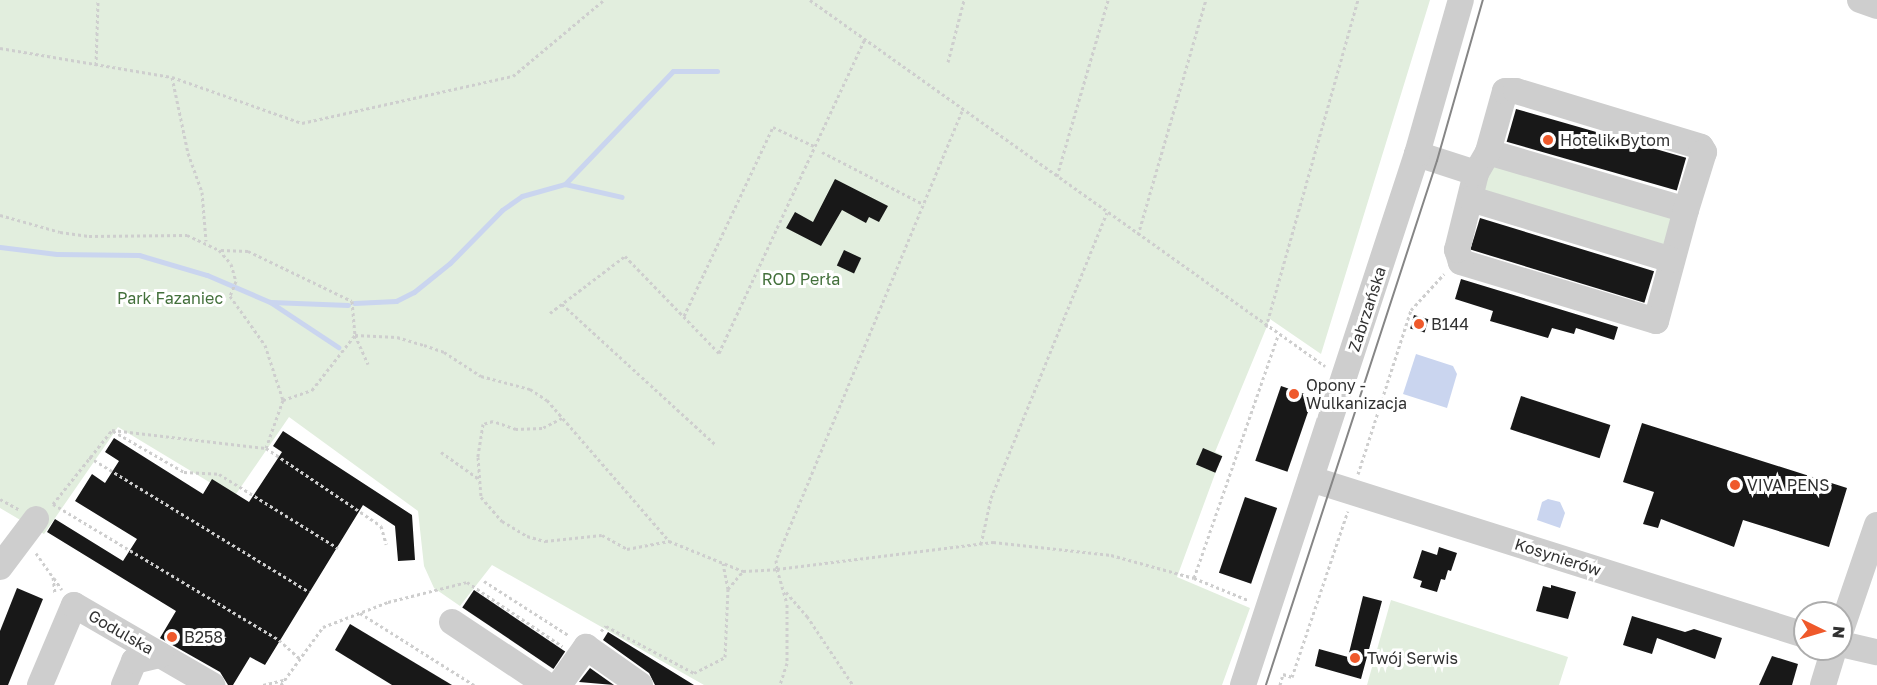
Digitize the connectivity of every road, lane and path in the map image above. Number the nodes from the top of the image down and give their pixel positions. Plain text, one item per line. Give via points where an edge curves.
1 (98, 0) edge
2 (604, 0) edge
3 (810, 0) edge
4 (820, 0) edge
5 (964, 0) edge
6 (1108, 0) edge
7 (1206, 0) edge
8 (1358, 0) edge
9 (1461, 0) edge
10 (1860, 0) edge
11 (817, 5) junction
12 (1877, 6) edge
13 (864, 40) junction
14 (0, 48) edge
15 (948, 62) dead end
16 (96, 65) junction
17 (172, 77) junction
18 (962, 111) junction
19 (814, 146) junction
20 (822, 152) dead end
21 (1417, 154) junction
22 (1482, 162) junction
23 (1057, 176) junction
24 (1471, 199) junction
25 (923, 204) junction
26 (1686, 210) junction
27 (1107, 213) junction
28 (0, 215) edge
29 (1138, 235) junction
30 (206, 241) junction
31 (219, 250) junction
32 (1459, 256) junction
33 (1672, 260) junction
34 (562, 304) junction
35 (550, 313) dead end
36 (684, 316) junction
37 (1266, 327) junction
38 (355, 335) junction
39 (1278, 335) junction
40 (369, 364) dead end
41 (1344, 378) junction
42 (284, 400) junction
43 (562, 418) junction
44 (112, 430) junction
45 (716, 445) dead end
46 (266, 448) junction
47 (441, 452) dead end
48 (89, 457) junction
49 (1311, 479) junction
50 (479, 480) junction
51 (1355, 484) dead end
52 (1352, 501) dead end
53 (37, 520) junction
54 (1877, 525) edge
55 (669, 541) junction
56 (386, 544) dead end
57 (981, 544) junction
58 (338, 548) dead end
59 (723, 563) junction
60 (0, 567) edge
61 (777, 569) junction
62 (743, 571) junction
63 (1194, 578) junction
64 (484, 582) dead end
65 (728, 590) junction
66 (785, 591) junction
67 (309, 592) dead end
68 (1851, 601) edge
69 (54, 605) dead end
70 (1269, 608) junction
71 (360, 613) junction
72 (452, 622) dead end
73 (1793, 631) edge
74 (1853, 647) edge
75 (579, 649) junction
76 (1877, 652) edge
77 (160, 655) junction
78 (300, 658) junction
79 (1830, 661) edge
80 (285, 680) junction
81 (40, 685) edge
82 (124, 685) edge
83 (212, 685) edge
84 (263, 685) edge
85 (282, 685) edge
86 (474, 685) edge
87 (547, 685) edge
88 (559, 685) edge
89 (640, 685) edge
90 (780, 685) edge
91 (853, 685) edge
92 (1243, 685) edge
93 (1280, 685) edge
94 (1823, 685) edge

1 - 16 path
2 - 17 path via 513,76 302,123
3 - 11 path
4 - 11 path
5 - 15 path
6 - 23 path
7 - 29 path
8 - 37 path
9 - 21 street, Zabrzańska
10 - 12 street
11 - 13 path
13 - 18 path
13 - 19 path
14 - 16 path
16 - 17 path
17 - 30 path via 188,153 202,192
18 - 23 path
18 - 25 path
19 - 36 path via 773,127
19 - 36 path via 719,353
20 - 25 path
21 - 22 street
21 - 41 street, Zabrzańska
22 - 24 street
22 - 26 street
22 - 26 street via 1505,91 1516,91 1701,147 1704,152
23 - 27 path
24 - 32 street via 1457,250
24 - 33 street
25 - 61 path via 776,560
26 - 33 street
27 - 29 path
27 - 57 path via 991,498
28 - 30 path via 60,232 112,238 187,235
29 - 37 path
30 - 31 path
31 - 38 path via 248,251 352,301
31 - 42 path via 231,264 236,281 230,297 265,345
32 - 33 street via 1461,262 1656,321
32 - 51 path via 1411,310
34 - 35 path
34 - 36 path via 625,256
34 - 45 path
37 - 39 path
38 - 40 path
38 - 42 path via 312,390
38 - 43 path via 397,337 444,352 481,376 530,389 547,400
39 - 41 path
39 - 63 path
41 - 49 street, Zabrzańska
42 - 46 path
43 - 50 path via 542,428 516,429 493,421 483,424
43 - 55 path
44 - 46 path
44 - 48 path
44 - 58 path via 184,472 219,474
46 - 56 path via 381,526
47 - 50 path
48 - 53 path
48 - 67 path
49 - 70 street, Zabrzańska
49 - 73 street, Kosynierów
50 - 55 path via 481,497 502,521 527,536 545,541 602,535 627,549
52 - 93 path via 1292,677 1283,674
53 - 60 street
53 - 69 path via 53,577
53 - 78 path via 279,640
54 - 68 street
55 - 59 path
57 - 61 path
57 - 63 path via 993,542 1111,555
59 - 62 path
59 - 65 path
61 - 62 path
61 - 66 path
62 - 65 path
63 - 70 path
64 - 75 path
65 - 75 path via 725,657 694,673 606,626
66 - 90 path via 787,663
66 - 91 path via 807,616
70 - 92 street, Zabrzańska
71 - 75 path via 467,582
71 - 78 path via 323,627
71 - 86 path
72 - 87 street
74 - 76 street
75 - 88 street
75 - 89 street
77 - 81 street, Godulska via 74,605
77 - 82 street via 134,661
77 - 83 street, Godulska
78 - 80 path
79 - 94 street
80 - 84 path
80 - 85 path

